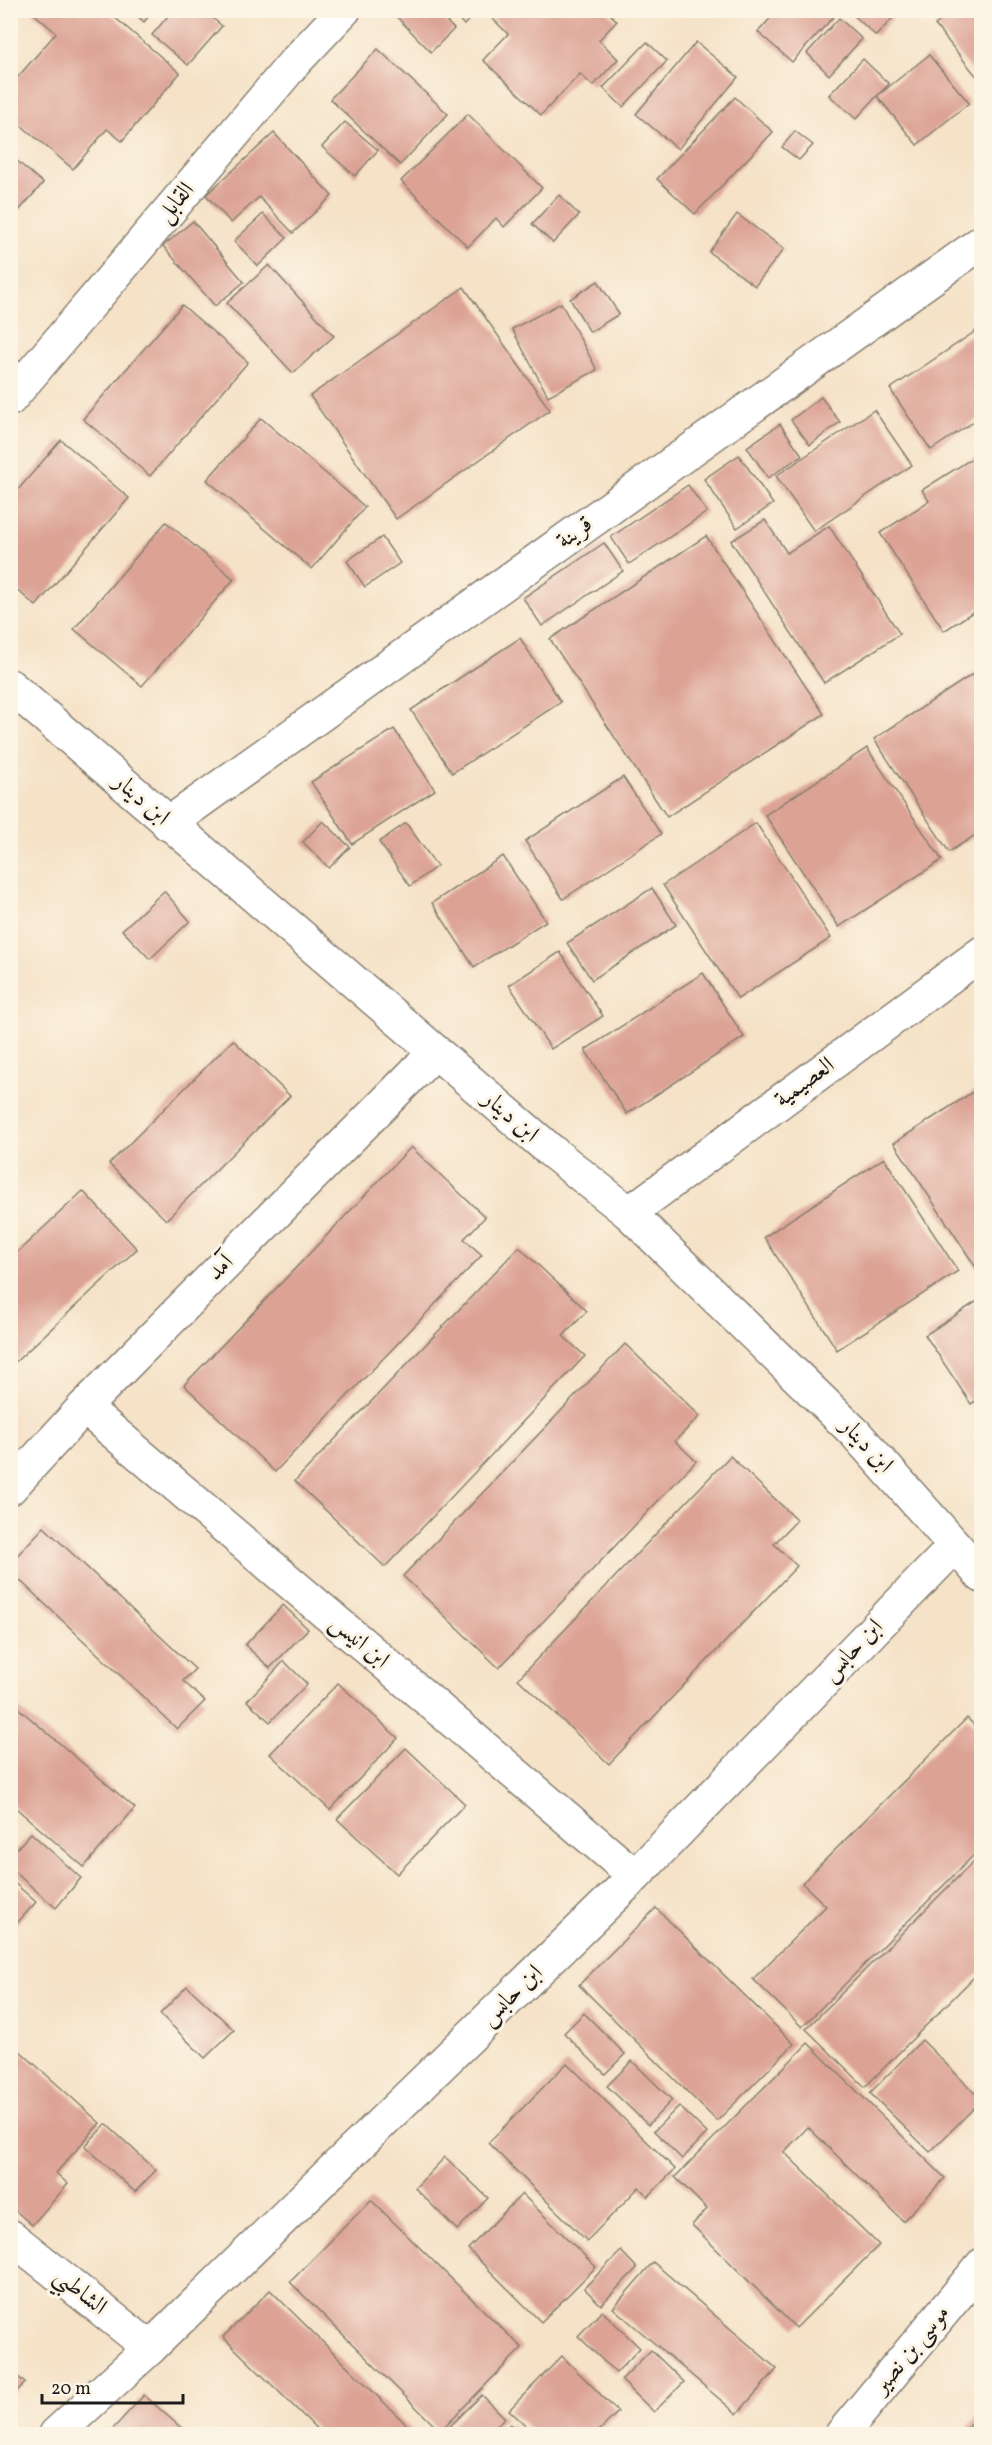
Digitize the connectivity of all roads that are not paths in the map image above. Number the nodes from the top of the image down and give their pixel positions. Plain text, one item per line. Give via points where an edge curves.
1 (344, 10) edge
2 (978, 251) edge
3 (10, 399) edge
4 (10, 686) edge
5 (168, 824) junction
6 (981, 953) edge
7 (435, 1053) junction
8 (630, 1213) junction
9 (84, 1407) junction
10 (10, 1488) edge
11 (955, 1546) junction
12 (981, 1576) edge
13 (635, 1876) junction
14 (10, 2236) edge
15 (981, 2265) edge
16 (150, 2348) junction
17 (56, 2434) edge
18 (842, 2434) edge

1 - 3 street, القابل via 294,63
2 - 5 street, قرينة
4 - 5 street, ابن دينار
5 - 7 street, ابن دينار
6 - 8 street, العصيمية
7 - 8 street, ابن دينار
7 - 9 street, آمد
8 - 11 street, ابن دينار via 855,1432
9 - 10 street, آمد
9 - 13 street, ابن انيس
11 - 12 street, ابن دينار
11 - 13 street, ابن حابس
13 - 16 street, ابن حابس
14 - 16 street, الشاطبي
15 - 18 street, موسى بن نصير
16 - 17 street, ابن حابس

